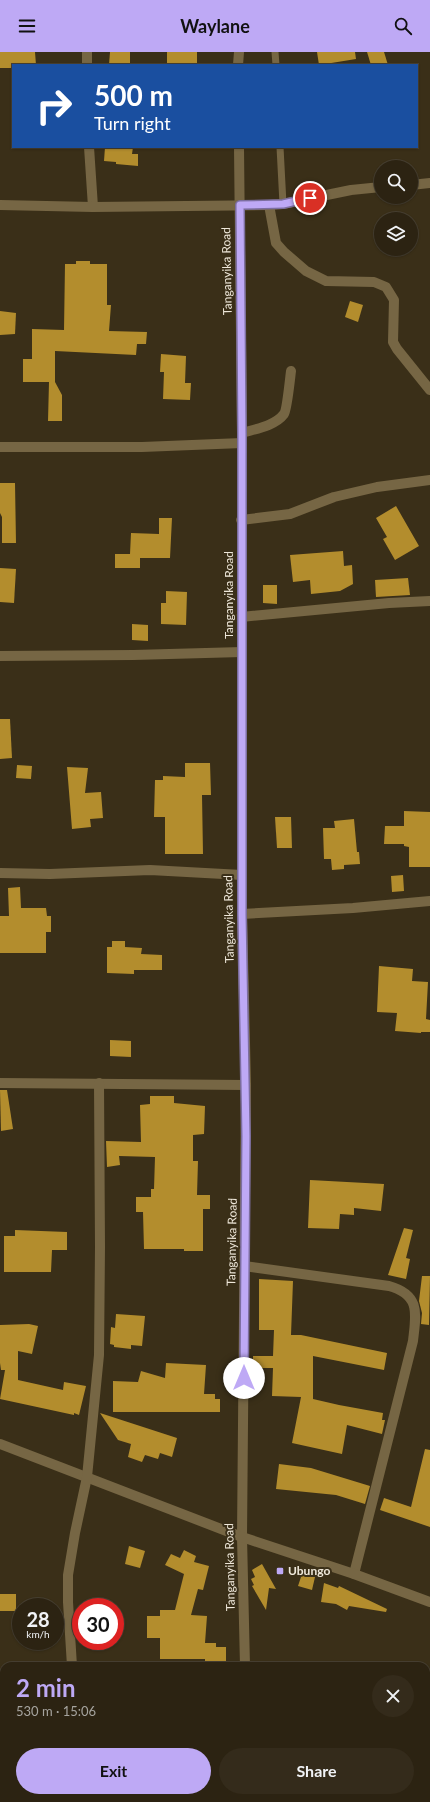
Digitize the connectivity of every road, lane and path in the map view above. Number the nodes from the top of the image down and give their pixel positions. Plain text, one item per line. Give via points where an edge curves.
1 (87, 52) edge
2 (239, 52) edge
3 (275, 52) edge
4 (87, 64) edge
5 (238, 64) edge
6 (276, 64) edge
7 (89, 148) edge
8 (239, 148) edge
9 (280, 148) edge
10 (430, 183) edge
11 (418, 184) edge
12 (374, 188) edge
13 (283, 204) junction
14 (0, 205) edge
15 (240, 205) junction
16 (269, 205) junction
17 (93, 208) junction
18 (291, 371) dead end
19 (430, 390) edge
20 (242, 433) junction
21 (242, 444) junction
22 (0, 447) edge
23 (430, 480) edge
24 (241, 520) junction
25 (430, 601) edge
26 (241, 617) junction
27 (242, 652) junction
28 (0, 656) edge
29 (0, 873) edge
30 (242, 874) junction
31 (430, 901) edge
32 (242, 914) junction
33 (0, 1083) edge
34 (98, 1083) junction
35 (246, 1085) junction
36 (244, 1266) junction
37 (0, 1444) edge
38 (87, 1477) junction
39 (242, 1538) junction
40 (354, 1574) junction
41 (430, 1602) edge
42 (72, 1662) edge
43 (245, 1662) edge

1 - 4 street
2 - 5 street
3 - 6 lane
7 - 17 street
8 - 15 street, Tanganyika Road
9 - 13 lane
10 - 11 street
12 - 13 street
13 - 16 street
14 - 17 street
15 - 16 street
15 - 17 street
15 - 20 street, Tanganyika Road
16 - 19 street via 276,243 306,271 326,280 374,282 386,287 394,300 393,342
18 - 20 street via 285,413 267,426
20 - 21 street, Tanganyika Road
21 - 22 street
21 - 24 street, Tanganyika Road
23 - 24 street via 377,487 334,497 290,514
24 - 26 street, Tanganyika Road
25 - 26 street
26 - 27 street, Tanganyika Road
27 - 28 street
27 - 30 street, Tanganyika Road
29 - 30 street via 150,870
30 - 32 street, Tanganyika Road
31 - 32 street
32 - 35 street, Tanganyika Road
33 - 34 street
34 - 35 street
34 - 38 street via 99,1355
35 - 36 street, Tanganyika Road
36 - 39 street, Tanganyika Road
36 - 40 street via 389,1286 406,1292 414,1307 414,1341
37 - 38 street
38 - 39 street
38 - 42 street via 68,1575
39 - 40 street
39 - 43 street, Tanganyika Road
40 - 41 street

